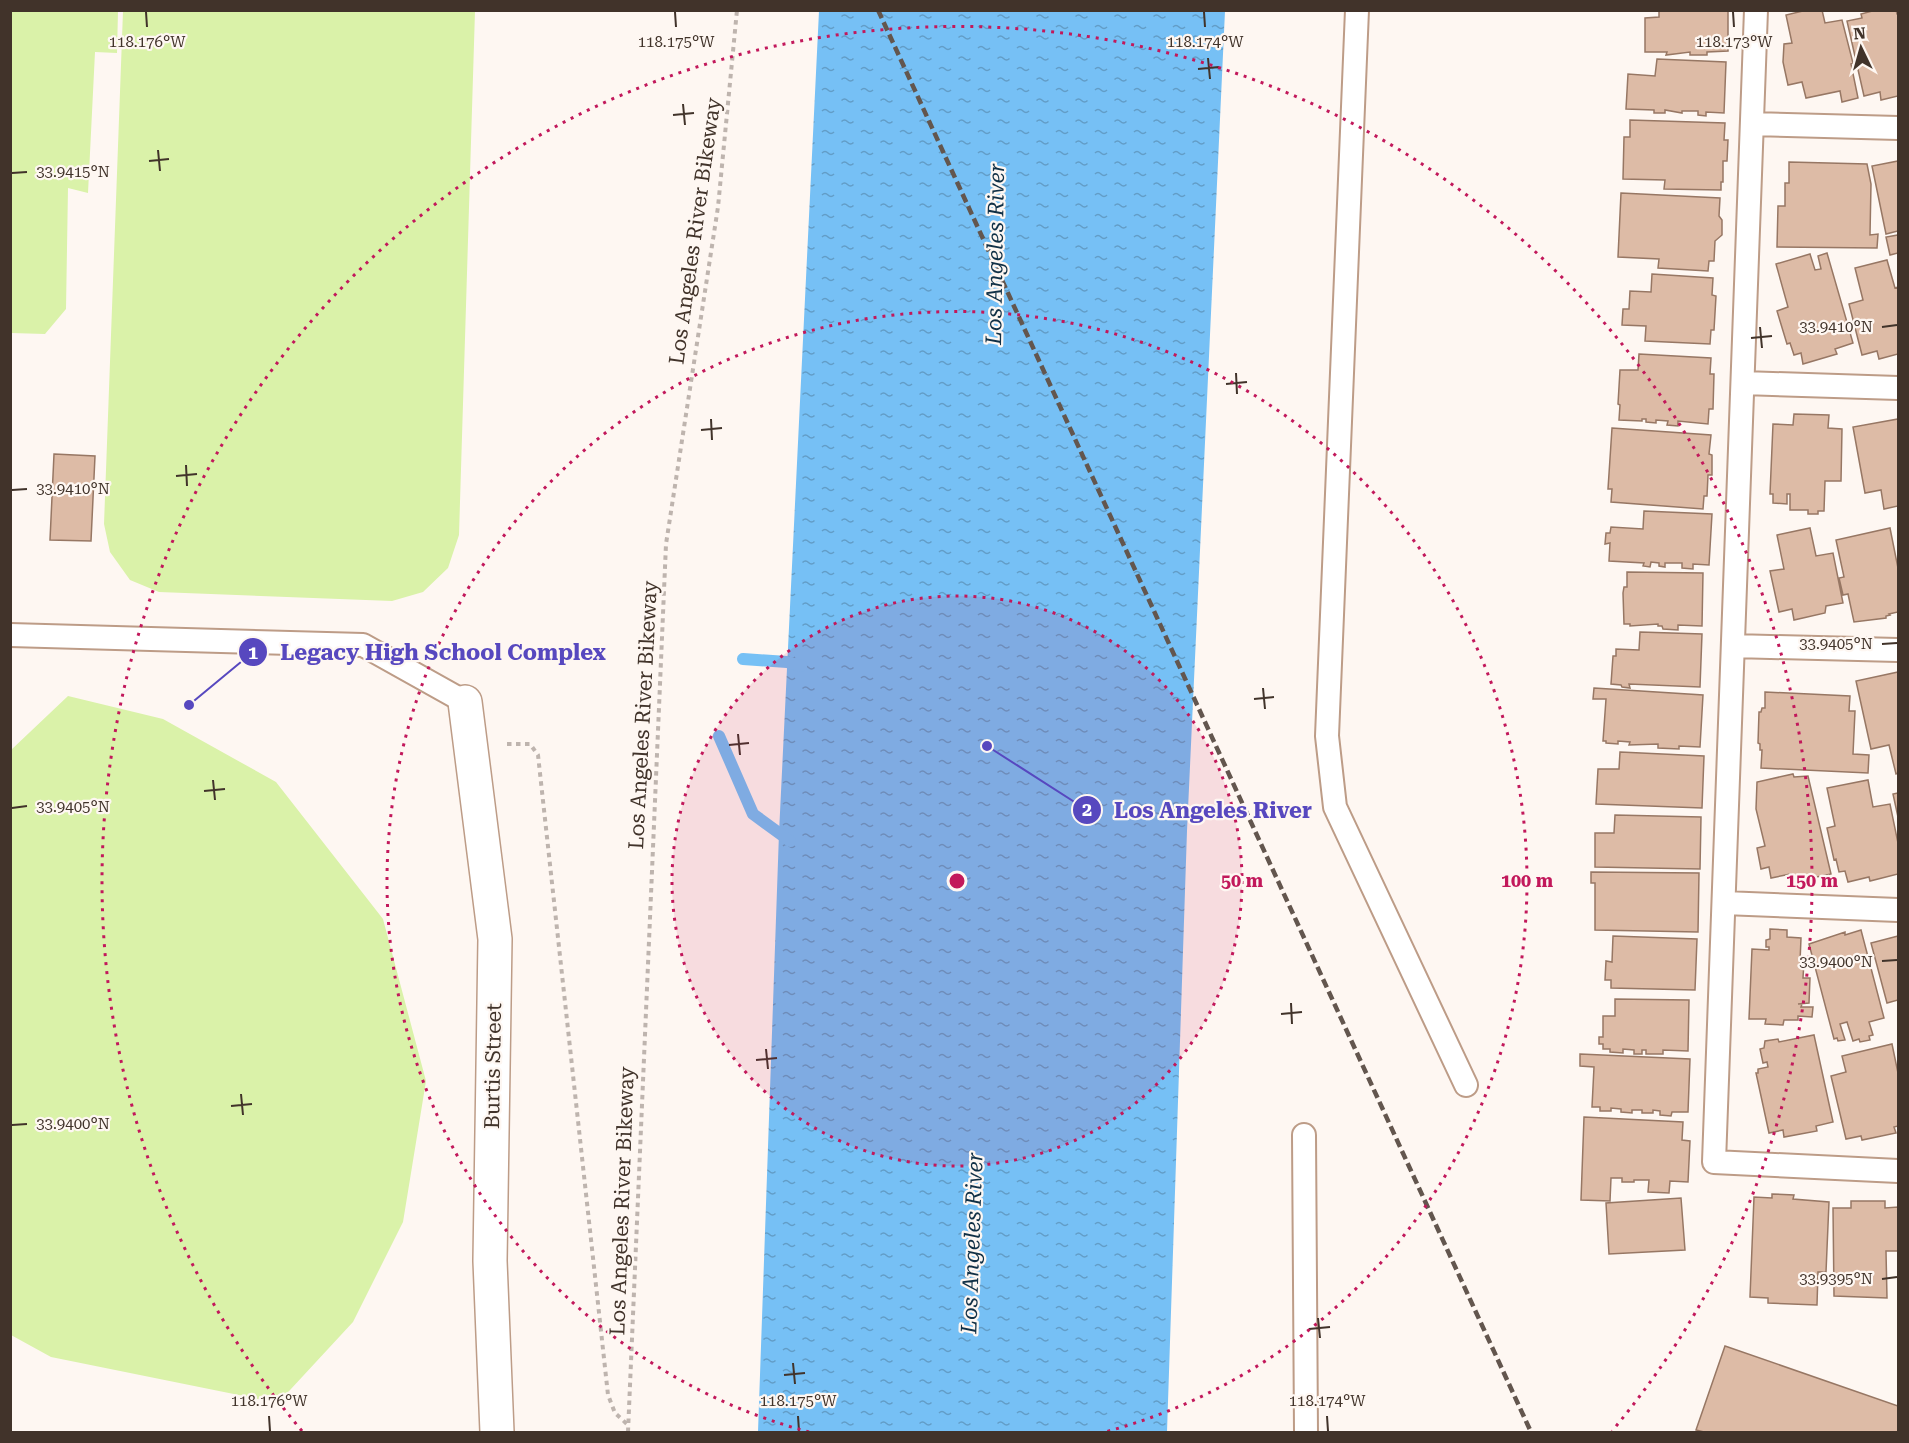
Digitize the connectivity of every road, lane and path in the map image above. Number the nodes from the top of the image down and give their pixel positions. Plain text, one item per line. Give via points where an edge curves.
1 (737, 10) edge
2 (1357, 10) edge
3 (1756, 10) edge
4 (1752, 124) junction
5 (1899, 129) edge
6 (1743, 383) junction
7 (1899, 387) edge
8 (10, 635) edge
9 (1733, 646) junction
10 (1899, 650) edge
11 (465, 702) joint
12 (470, 743) junction
13 (1724, 903) junction
14 (1899, 910) edge
15 (1466, 1085) dead end
16 (1304, 1135) dead end
17 (1899, 1171) edge
18 (628, 1425) junction
19 (497, 1432) edge
20 (627, 1432) edge
21 (1306, 1432) edge

1 - 18 path, Los Angeles River Bikeway via 718,207 666,544
2 - 15 lane via 1327,736 1335,807
3 - 4 lane
4 - 5 lane
4 - 6 lane
6 - 7 lane
6 - 9 lane
8 - 11 lane via 363,645
9 - 10 lane
9 - 13 lane
11 - 12 street, Burtis Street
12 - 18 path, Los Angeles River Bikeway via 530,744 538,755 608,1395 615,1413
12 - 19 street, Burtis Street via 495,939 490,1261
13 - 14 lane
13 - 17 lane via 1714,1162
16 - 21 lane
18 - 20 path, Los Angeles River Bikeway

